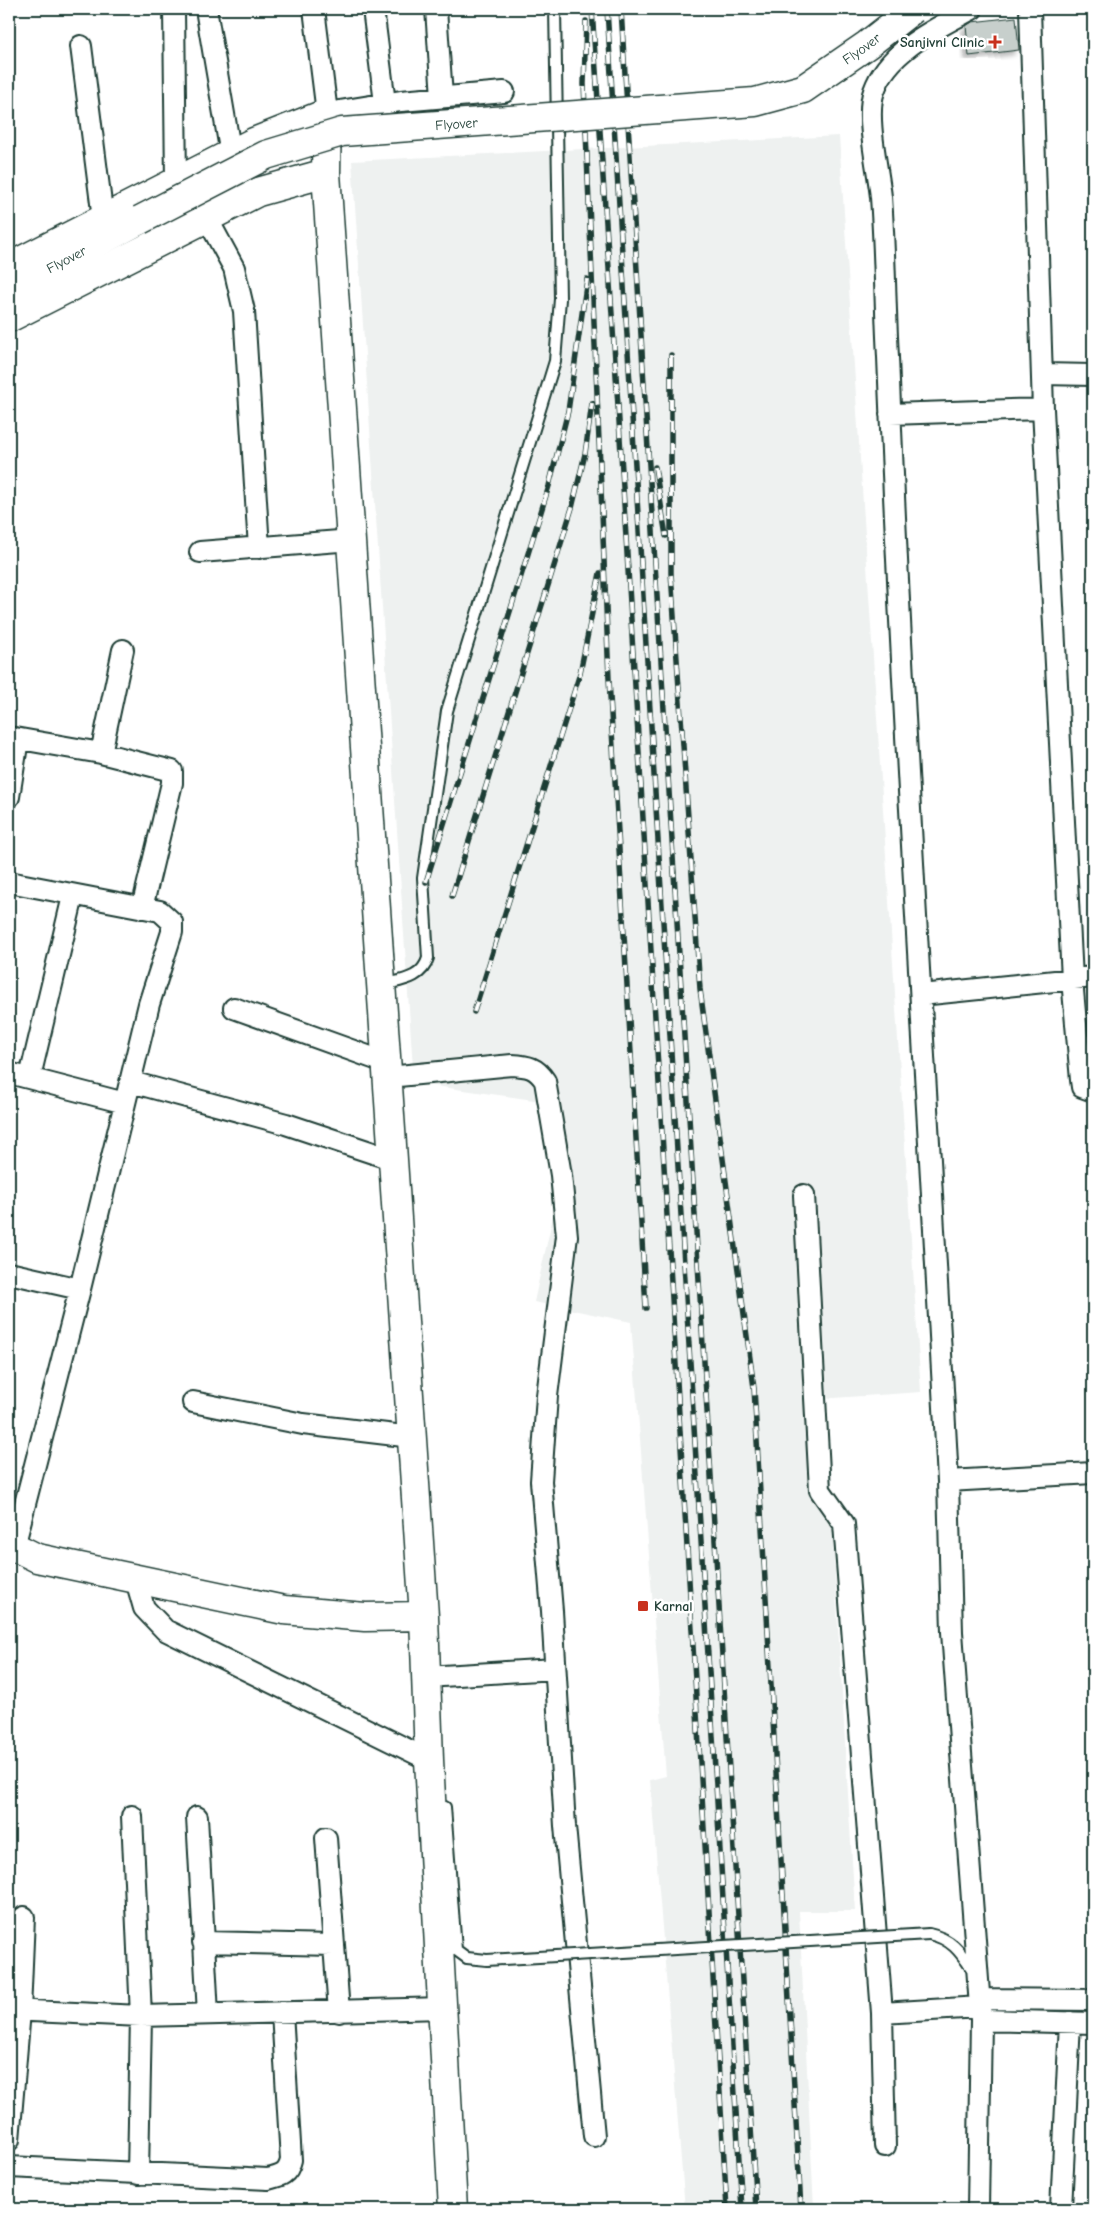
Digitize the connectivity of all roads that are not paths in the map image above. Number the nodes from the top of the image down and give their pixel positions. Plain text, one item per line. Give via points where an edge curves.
1 (174, 9) edge
2 (206, 9) edge
3 (314, 9) edge
4 (373, 9) edge
5 (436, 9) edge
6 (555, 9) edge
7 (913, 9) edge
8 (972, 9) edge
9 (1030, 9) edge
10 (81, 46) dead end
11 (504, 92) dead end
12 (442, 97) junction
13 (385, 103) junction
14 (327, 113) junction
15 (230, 155) junction
16 (326, 173) junction
17 (176, 183) junction
18 (207, 218) junction
19 (103, 219) junction
20 (9, 267) edge
21 (9, 290) edge
22 (9, 318) edge
23 (1042, 374) junction
24 (1093, 375) edge
25 (1044, 409) junction
26 (890, 414) junction
27 (352, 540) junction
28 (259, 548) junction
29 (200, 552) dead end
30 (123, 650) dead end
31 (13, 738) edge
32 (101, 754) junction
33 (9, 798) edge
34 (9, 882) edge
35 (73, 896) junction
36 (142, 908) junction
37 (1093, 977) edge
38 (1072, 979) junction
39 (382, 986) junction
40 (921, 995) junction
41 (234, 1008) dead end
42 (388, 1070) junction
43 (9, 1073) edge
44 (30, 1077) junction
45 (130, 1082) junction
46 (1093, 1091) edge
47 (125, 1103) junction
48 (394, 1160) junction
49 (804, 1195) dead end
50 (9, 1273) edge
51 (80, 1289) junction
52 (193, 1402) dead end
53 (412, 1437) junction
54 (1093, 1473) edge
55 (948, 1481) junction
56 (17, 1552) edge
57 (136, 1580) junction
58 (424, 1616) junction
59 (556, 1669) junction
60 (426, 1687) junction
61 (439, 1728) dead end
62 (429, 1760) junction
63 (444, 1794) dead end
64 (132, 1816) dead end
65 (197, 1817) dead end
66 (326, 1838) dead end
67 (24, 1917) dead end
68 (203, 1942) junction
69 (333, 1945) junction
70 (978, 1977) junction
71 (1093, 2000) edge
72 (443, 2008) junction
73 (980, 2009) junction
74 (15, 2010) edge
75 (282, 2012) junction
76 (339, 2012) junction
77 (882, 2013) junction
78 (208, 2014) junction
79 (141, 2016) junction
80 (1070, 2022) junction
81 (1093, 2023) edge
82 (594, 2136) dead end
83 (9, 2140) edge
84 (885, 2146) dead end
85 (9, 2167) edge
86 (138, 2174) junction
87 (454, 2209) edge
88 (978, 2209) edge
89 (1061, 2209) edge

1 - 17 street
2 - 15 street
3 - 14 street
4 - 13 street
5 - 12 street
6 - 39 lane via 560,299 555,362 447,711 425,858 426,966 411,978
7 - 21 main road, Flyover, bridge via 803,89 754,102 342,132 266,155
8 - 26 street via 932,31 896,57 874,92 871,108 881,198
9 - 23 street
10 - 19 street
11 - 12 street
12 - 13 street
13 - 14 street
14 - 15 main road
14 - 16 main road
15 - 17 main road
16 - 18 main road via 258,192
16 - 27 main road
17 - 19 main road
18 - 22 main road
18 - 28 street via 234,268 244,311
19 - 20 main road
23 - 24 street
23 - 25 street
25 - 26 street
25 - 38 street
26 - 40 street
27 - 28 street
27 - 39 main road
28 - 29 street
30 - 32 street
31 - 32 street
31 - 33 street
32 - 36 street via 172,771
34 - 35 street
35 - 36 street
35 - 44 street
36 - 45 street via 167,915 172,922 172,932 149,1004
37 - 38 street
38 - 40 street
38 - 46 street via 1080,1080 1082,1087
39 - 42 main road
40 - 55 street
41 - 42 street
42 - 48 main road
42 - 59 street via 530,1066 546,1081 567,1236 547,1396 541,1481
43 - 44 street
44 - 47 street
45 - 47 street
45 - 48 street via 286,1124
47 - 51 street
48 - 53 main road
49 - 77 street via 820,1490 844,1524
50 - 51 street
51 - 56 street
52 - 53 street via 303,1424
53 - 58 main road
54 - 55 street
55 - 70 street via 952,1632
56 - 57 main road
57 - 58 main road via 318,1614
57 - 62 street via 144,1608 165,1630
58 - 60 main road
59 - 60 street
59 - 82 street via 565,1826
60 - 61 lane via 436,1702
60 - 62 main road
62 - 72 main road
63 - 70 lane, bridge via 456,1950 468,1958 486,1960 929,1934 959,1949
64 - 79 street
65 - 68 street
66 - 69 street
67 - 74 street
68 - 69 street
68 - 78 street
69 - 76 street
70 - 73 street
71 - 73 street
72 - 76 street
72 - 87 main road
73 - 77 street
73 - 80 street
73 - 88 street
74 - 79 street
74 - 83 street
75 - 76 street
75 - 78 street
75 - 86 street via 289,2169 282,2176 268,2179
77 - 84 street
78 - 79 street
79 - 86 street
80 - 81 street
80 - 89 street
85 - 86 street

